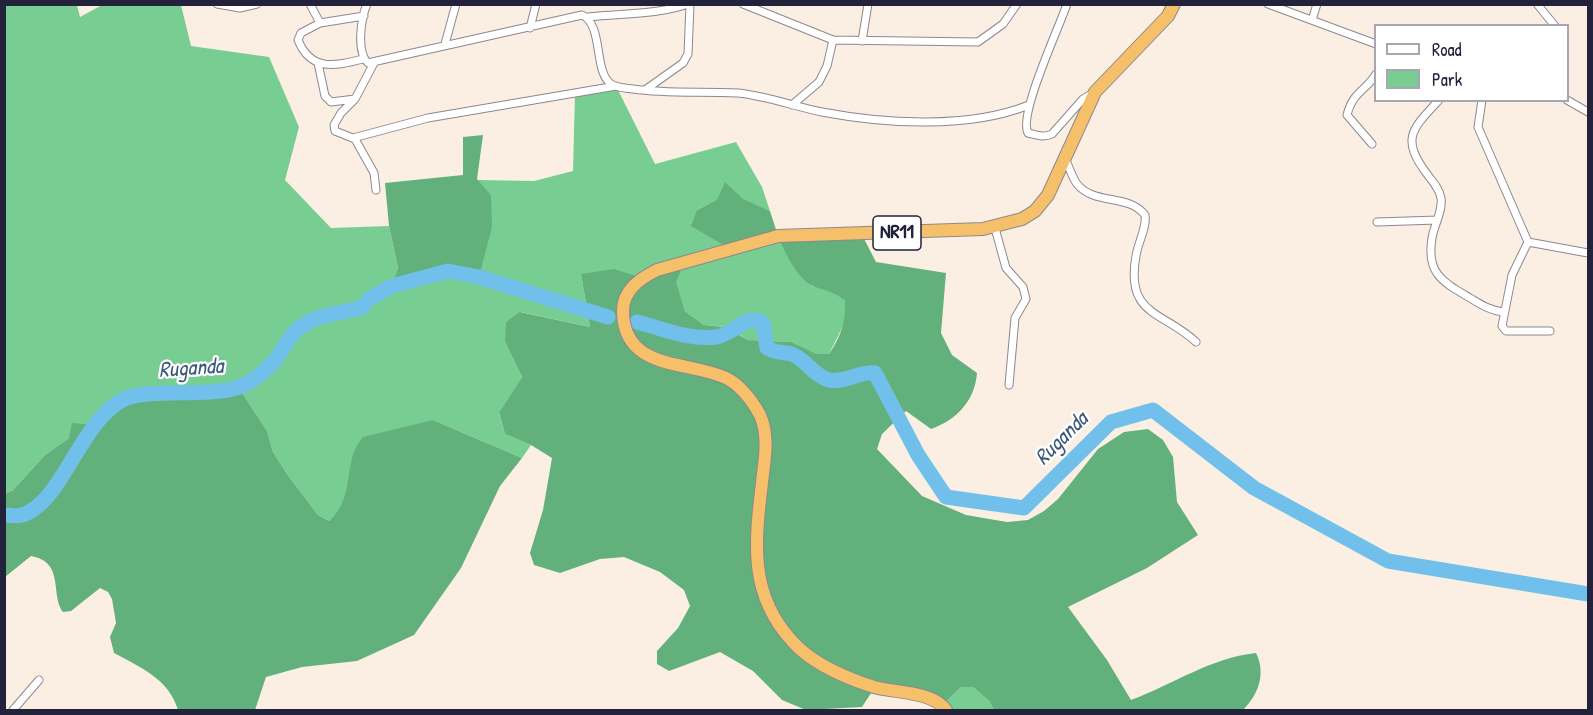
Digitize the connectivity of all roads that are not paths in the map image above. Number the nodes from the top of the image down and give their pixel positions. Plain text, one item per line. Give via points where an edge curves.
1 (217, 4) edge
2 (257, 4) edge
3 (310, 4) edge
4 (367, 4) edge
5 (456, 4) edge
6 (536, 4) edge
7 (689, 4) edge
8 (743, 4) edge
9 (868, 4) edge
10 (1017, 4) edge
11 (1067, 4) edge
12 (1174, 4) edge
13 (1317, 4) edge
14 (1538, 4) edge
15 (1271, 5) edge
16 (364, 16) junction
17 (588, 18) junction
18 (1312, 20) junction
19 (320, 23) junction
20 (1553, 24) edge
21 (530, 28) junction
22 (833, 40) junction
23 (862, 41) junction
24 (1374, 43) edge
25 (446, 44) junction
26 (363, 58) junction
27 (318, 63) junction
28 (374, 63) junction
29 (1374, 78) edge
30 (616, 86) junction
31 (645, 90) junction
32 (1095, 92) junction
33 (355, 99) junction
34 (1569, 101) edge
35 (1436, 102) edge
36 (1482, 102) edge
37 (792, 105) junction
38 (1029, 105) junction
39 (1588, 112) edge
40 (353, 138) junction
41 (1372, 144) dead end
42 (1065, 158) junction
43 (376, 190) dead end
44 (1437, 220) junction
45 (1377, 222) dead end
46 (995, 228) junction
47 (1528, 242) junction
48 (1588, 253) edge
49 (1503, 312) junction
50 (1551, 331) dead end
51 (1197, 342) dead end
52 (1010, 385) dead end
53 (39, 680) dead end
54 (13, 711) edge
55 (946, 711) edge

1 - 2 street via 240,8
3 - 19 street
4 - 16 street
5 - 25 street
6 - 21 street
7 - 17 street via 665,12
7 - 31 street via 688,54 683,63
8 - 22 street
9 - 23 street
10 - 23 street via 1003,24 978,42
11 - 38 street
12 - 32 highway, NR11 via 1150,37
13 - 18 street
14 - 20 street
15 - 18 street
16 - 19 street
16 - 26 street
17 - 21 street via 582,15
17 - 30 street via 606,78
18 - 24 street
19 - 27 street via 301,33 298,40 304,54
21 - 25 street
22 - 23 street
22 - 37 street via 819,82
25 - 28 street
26 - 27 street
26 - 28 street
27 - 33 street via 331,102
28 - 33 street
29 - 41 street via 1359,91 1347,115
30 - 31 street
30 - 40 street via 428,118
31 - 37 street via 735,93 764,96
32 - 38 street via 1046,137 1028,133 1025,128
32 - 42 highway, NR11
33 - 40 street via 334,125 335,131
34 - 39 street
35 - 44 street via 1411,137 1411,147 1438,189 1441,201
36 - 47 street via 1478,127
37 - 38 street via 880,122 993,118
40 - 43 street via 374,173
42 - 46 highway, NR11 via 1048,195 1035,211
42 - 51 street via 1081,189 1136,206 1145,215 1132,279 1137,294 1155,316 1185,331
44 - 45 street
44 - 49 street via 1432,260 1440,278 1490,311
46 - 52 street via 1006,268 1023,287 1026,299 1015,318
46 - 55 highway, NR11 via 778,236 657,270 628,292 623,307 624,327 639,349 671,365 716,373 731,381 757,410 765,428 766,450 755,557 769,607 781,628 812,658 842,675 875,687 921,696
47 - 48 street
47 - 49 street via 1512,275
49 - 50 street via 1502,326 1506,331
53 - 54 street

